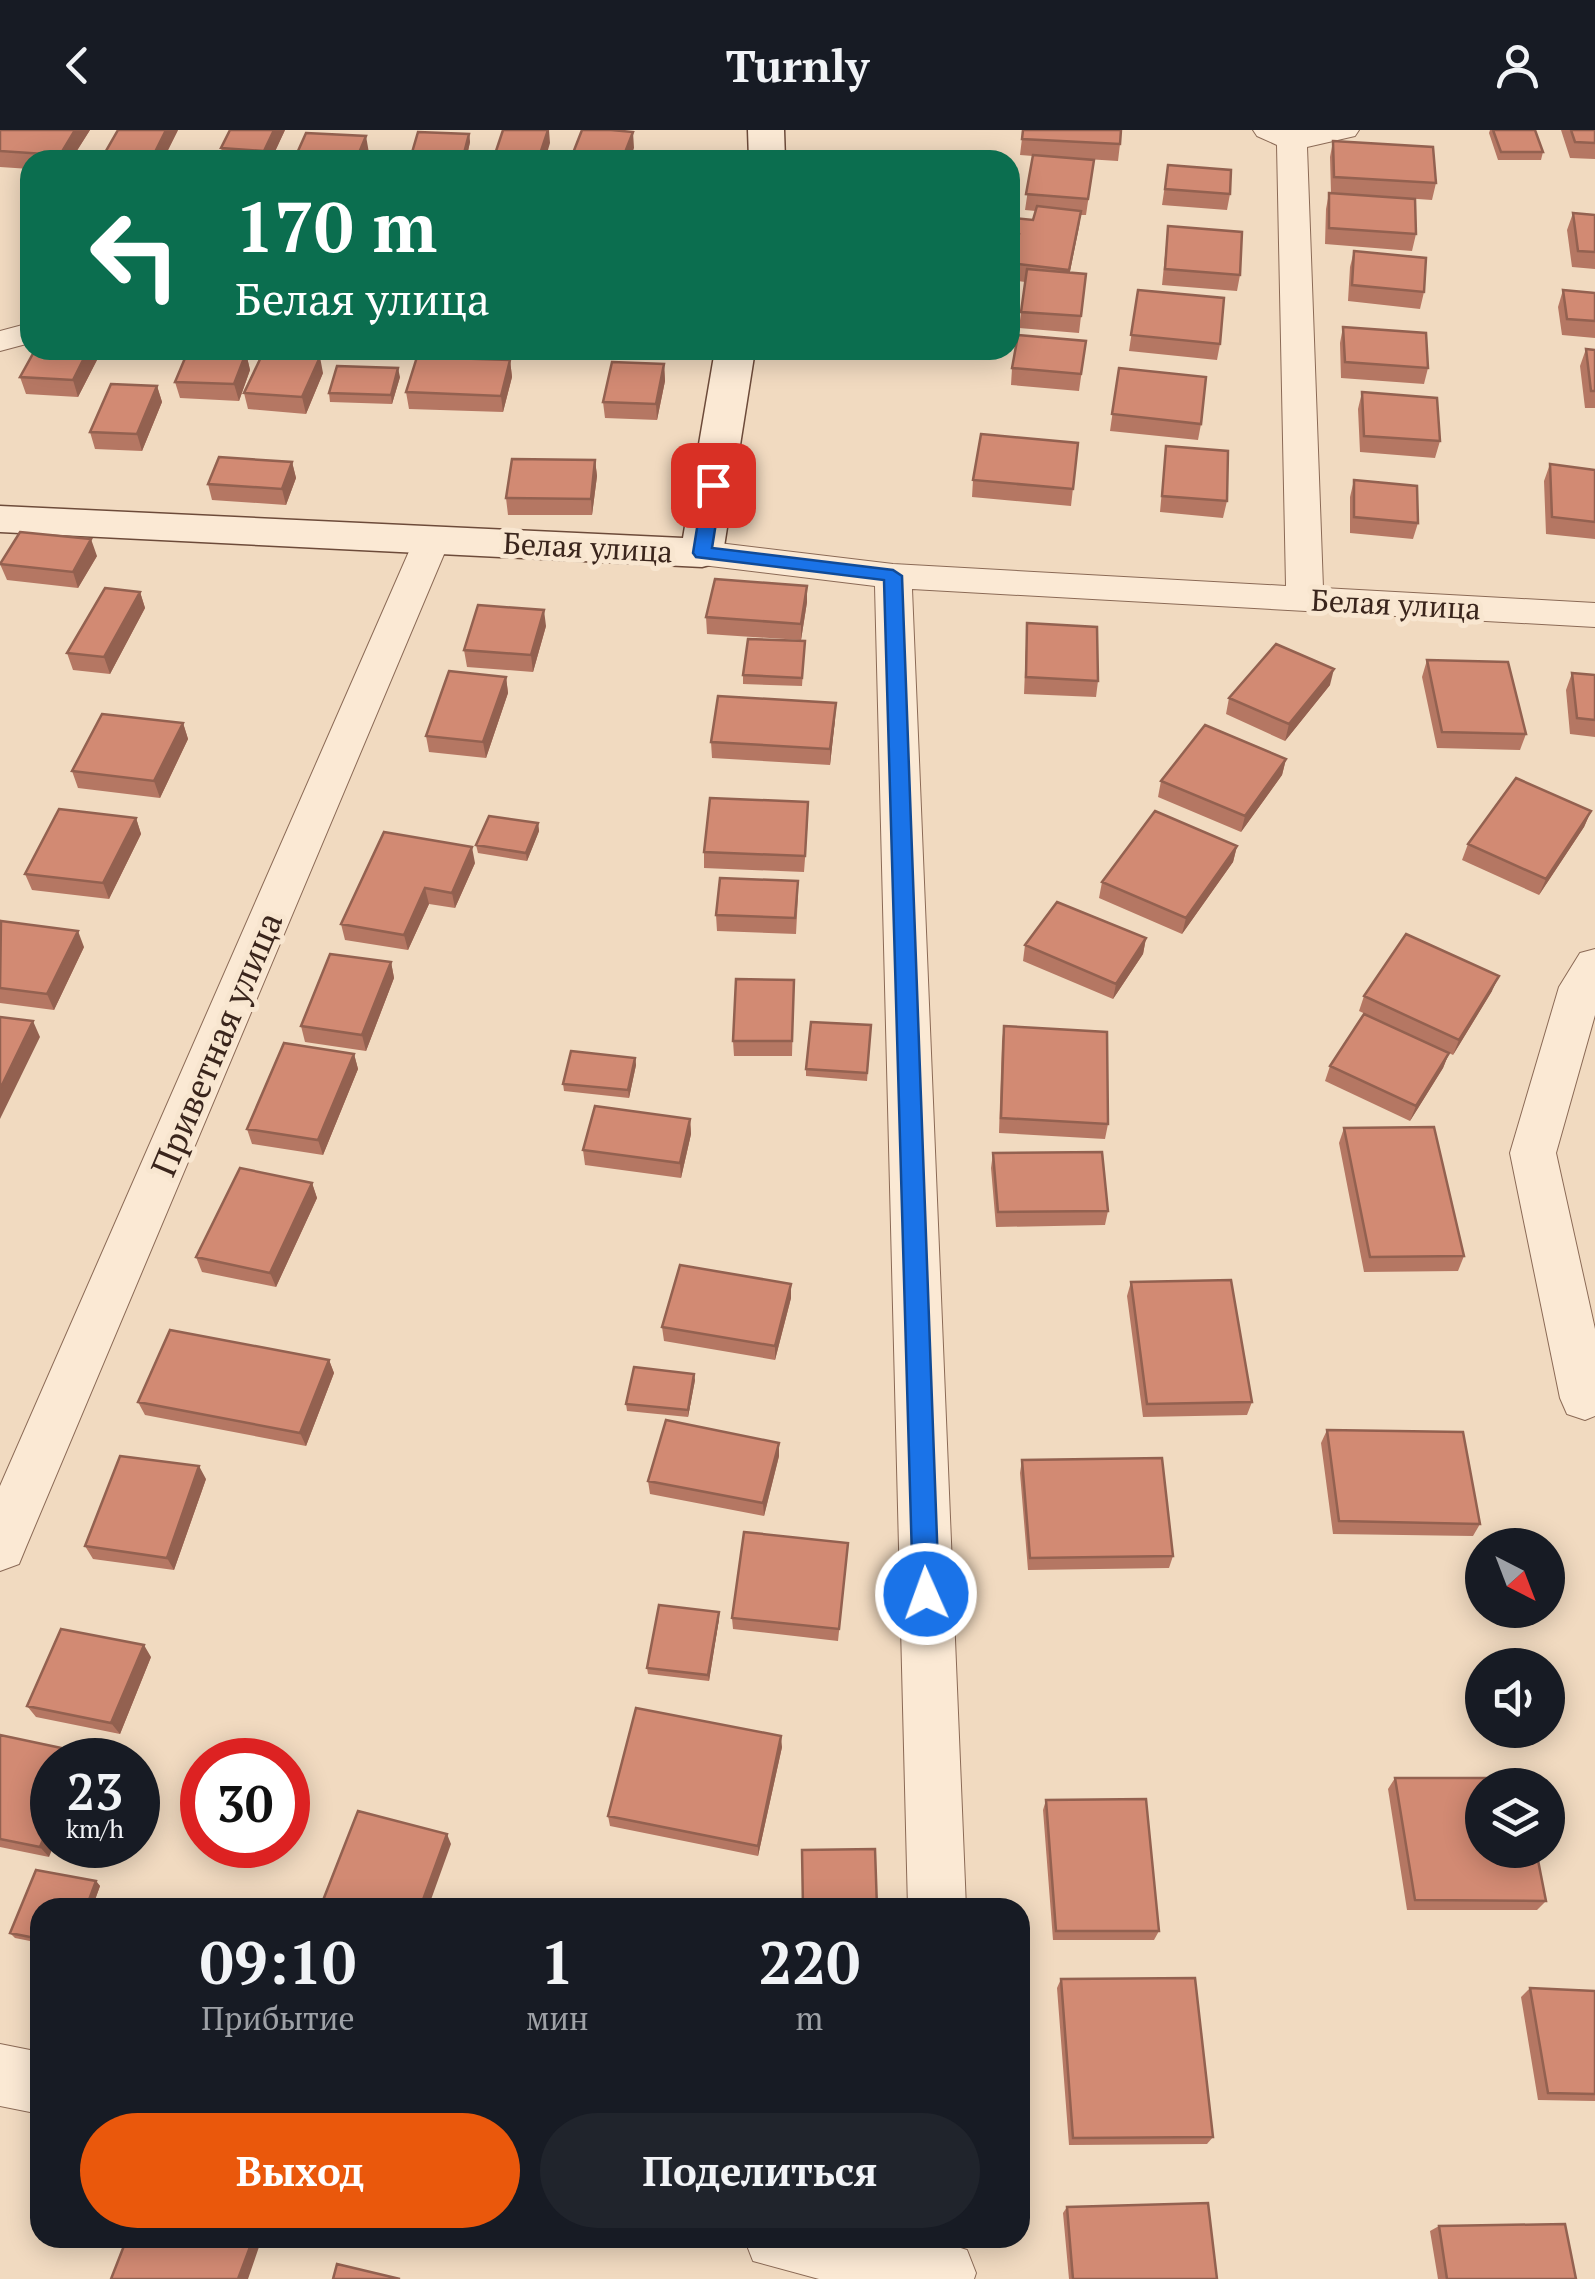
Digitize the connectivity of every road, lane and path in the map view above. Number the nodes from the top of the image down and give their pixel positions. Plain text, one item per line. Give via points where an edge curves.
1 (1344, 130) edge
2 (1280, 136) edge
3 (733, 360) edge
4 (0, 520) edge
5 (432, 540) junction
6 (702, 553) junction
7 (893, 576) junction
8 (1305, 599) junction
9 (1595, 615) edge
10 (1595, 965) edge
11 (1585, 1398) dead end
12 (0, 1548) edge
13 (936, 1898) edge
14 (0, 2074) edge
15 (30, 2081) edge
16 (844, 2248) edge
17 (945, 2263) edge

1 - 2 street
2 - 8 street
3 - 6 street
4 - 5 street, Белая улица
5 - 6 street, Белая улица
5 - 12 street, Приветная улица
6 - 7 street, Белая улица
7 - 8 street, Белая улица
7 - 13 street
8 - 9 street, Белая улица
10 - 11 street via 1580,987 1532,1153
14 - 15 street
16 - 17 street

